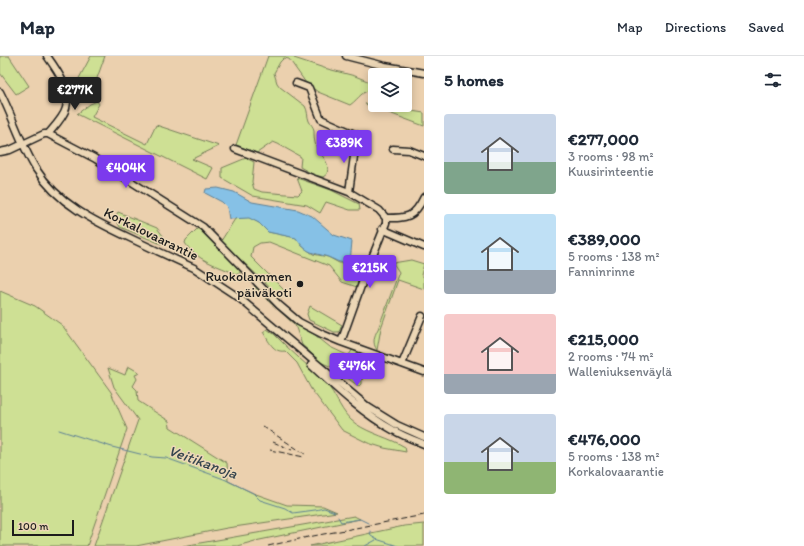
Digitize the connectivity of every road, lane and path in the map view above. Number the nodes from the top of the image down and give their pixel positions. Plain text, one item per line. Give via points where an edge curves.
1 (47, 56) edge
2 (346, 56) edge
3 (424, 73) edge
4 (296, 83) dead end
5 (0, 92) edge
6 (48, 134) junction
7 (23, 144) junction
8 (235, 149) dead end
9 (393, 150) dead end
10 (0, 152) edge
11 (424, 156) edge
12 (349, 192) junction
13 (424, 197) edge
14 (386, 218) junction
15 (382, 229) junction
16 (424, 247) edge
17 (422, 316) dead end
18 (289, 340) junction
19 (341, 342) junction
20 (402, 364) junction
21 (424, 372) edge
22 (424, 437) edge
23 (424, 444) edge

1 - 6 street via 64,85 67,100 66,109
2 - 3 street
4 - 12 street via 309,88 321,119 357,135
5 - 7 street, Korkalovaarantie
6 - 7 street
6 - 19 street via 94,158 203,227 279,306 299,322
7 - 10 street
7 - 18 street, Korkalovaarantie via 35,168 60,198 95,221 208,276 238,297
8 - 12 street
9 - 11 street via 409,150
12 - 14 street via 379,210
13 - 14 street via 410,215 403,218
14 - 15 street
15 - 16 street
15 - 19 street
17 - 20 street
18 - 22 street, Korkalovaarantie via 368,407 397,426
18 - 23 street, Korkalovaarantie via 329,382 363,411 394,431
19 - 20 street
20 - 21 street

